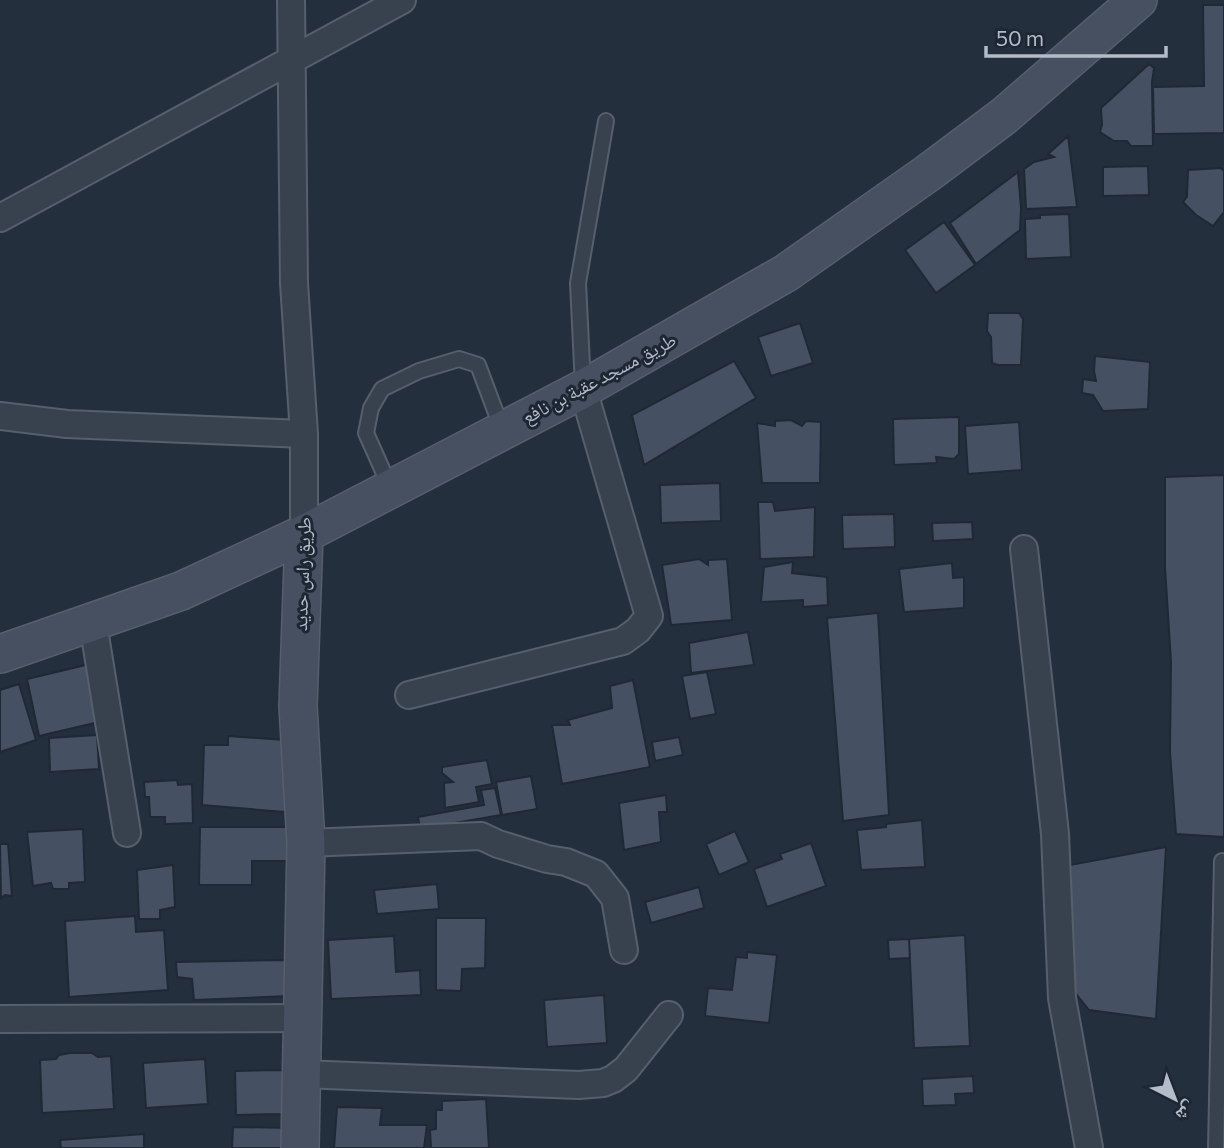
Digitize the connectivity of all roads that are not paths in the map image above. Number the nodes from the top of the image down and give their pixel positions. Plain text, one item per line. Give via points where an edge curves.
1 (291, 0) edge
2 (401, 0) edge
3 (1138, 0) edge
4 (292, 61) junction
5 (606, 121) dead end
6 (0, 218) edge
7 (583, 389) junction
8 (0, 416) edge
9 (502, 429) junction
10 (304, 434) junction
11 (390, 488) junction
12 (304, 534) junction
13 (1024, 549) dead end
14 (93, 623) junction
15 (0, 654) edge
16 (409, 695) dead end
17 (127, 833) dead end
18 (306, 843) junction
19 (1222, 861) dead end
20 (624, 950) dead end
21 (670, 1015) dead end
22 (304, 1018) junction
23 (0, 1019) edge
24 (300, 1074) junction
25 (300, 1148) edge
26 (1089, 1148) edge
27 (1216, 1148) edge

1 - 4 street, طريق راس حديد
2 - 4 street
3 - 7 street, طريق مسجد عقبة بن نافع via 1004,116 797,266
4 - 6 street
4 - 10 street, طريق راس حديد via 294,283
5 - 7 lane via 578,283
7 - 9 street, طريق مسجد عقبة بن نافع
7 - 16 street via 649,616 623,641
8 - 10 street via 67,424
9 - 11 street, طريق مسجد عقبة بن نافع
9 - 11 lane via 478,365 459,359 419,370 382,389 370,408 366,433
10 - 12 street, طريق راس حديد
11 - 12 street, طريق مسجد عقبة بن نافع
12 - 14 street, طريق مسجد عقبة بن نافع via 181,591
12 - 18 street, طريق راس حديد via 298,705
13 - 26 street via 1055,834 1062,998
14 - 15 street, طريق مسجد عقبة بن نافع
14 - 17 street
18 - 20 street via 481,836 565,862 596,874 615,898
18 - 22 street, طريق راس حديد
19 - 27 lane
21 - 24 street via 626,1069 603,1083
22 - 23 street
22 - 24 street, طريق راس حديد
24 - 25 street, طريق راس حديد

